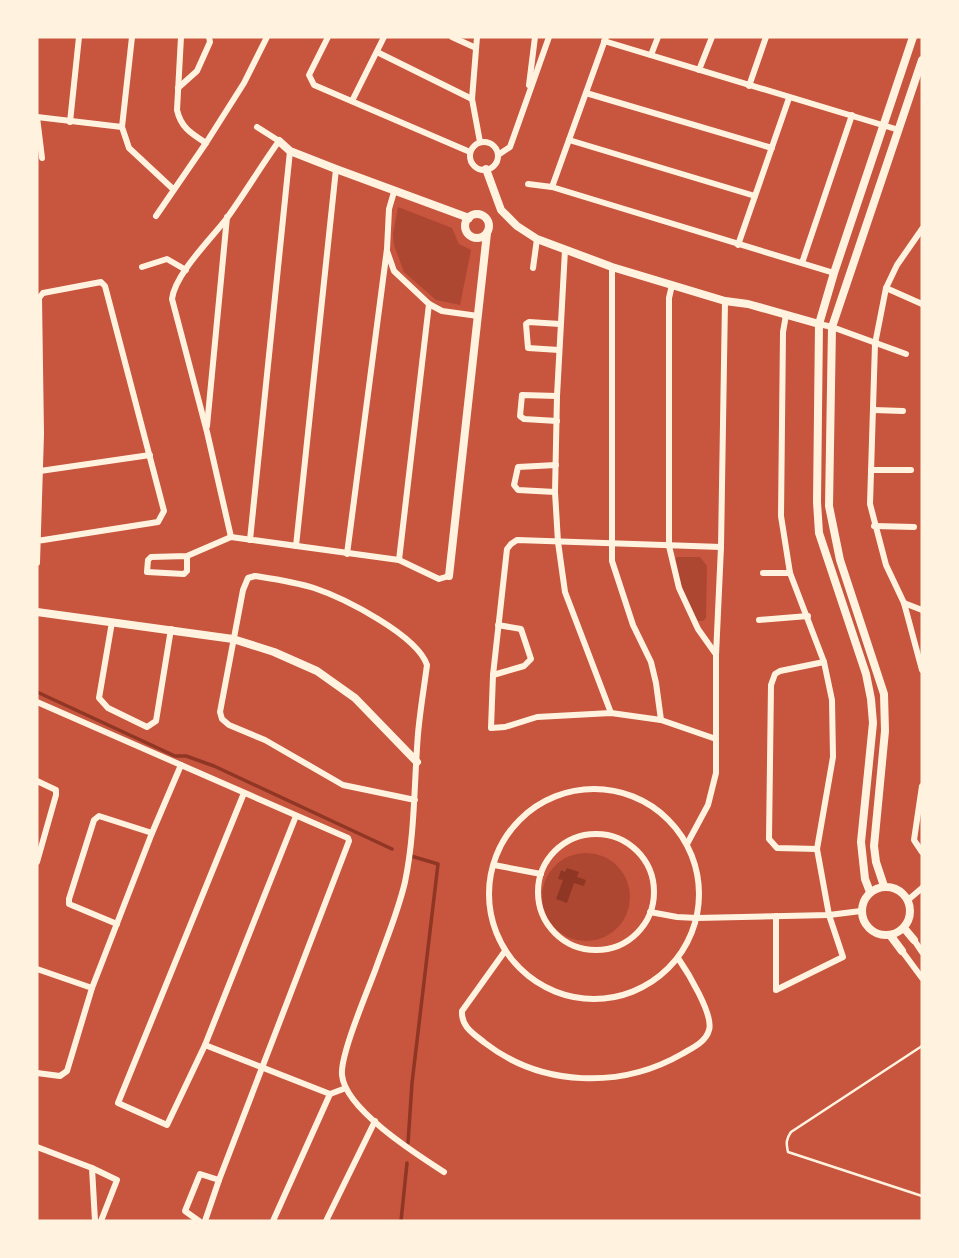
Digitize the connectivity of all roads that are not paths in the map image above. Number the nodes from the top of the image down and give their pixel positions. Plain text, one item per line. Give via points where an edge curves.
1 (79, 37) edge
2 (132, 37) edge
3 (181, 37) edge
4 (209, 37) edge
5 (267, 37) edge
6 (328, 37) edge
7 (384, 37) edge
8 (452, 37) edge
9 (477, 37) edge
10 (535, 37) edge
11 (549, 37) edge
12 (658, 37) edge
13 (712, 37) edge
14 (766, 37) edge
15 (913, 37) edge
16 (605, 39) edge
17 (476, 48) junction
18 (377, 52) junction
19 (651, 55) junction
20 (922, 60) edge
21 (699, 70) junction
22 (750, 86) junction
23 (178, 88) junction
24 (586, 93) junction
25 (528, 97) junction
26 (789, 98) junction
27 (472, 99) junction
28 (352, 102) junction
29 (852, 115) junction
30 (37, 117) edge
31 (70, 122) junction
32 (883, 126) junction
33 (122, 127) junction
34 (257, 127) dead end
35 (899, 130) junction
36 (569, 140) junction
37 (279, 141) junction
38 (480, 142) junction
39 (206, 143) junction
40 (772, 148) junction
41 (290, 150) junction
42 (470, 152) junction
43 (498, 155) junction
44 (42, 158) dead end
45 (336, 169) junction
46 (486, 169) junction
47 (527, 184) dead end
48 (552, 187) junction
49 (173, 189) junction
50 (394, 192) junction
51 (755, 196) junction
52 (501, 210) junction
53 (156, 216) dead end
54 (227, 217) junction
55 (470, 218) junction
56 (488, 221) junction
57 (922, 229) edge
58 (487, 233) junction
59 (537, 239) junction
60 (738, 244) junction
61 (387, 249) junction
62 (565, 250) junction
63 (802, 263) junction
64 (142, 267) dead end
65 (612, 267) junction
66 (533, 268) dead end
67 (186, 270) junction
68 (834, 272) junction
69 (672, 285) junction
70 (886, 288) junction
71 (725, 301) junction
72 (922, 303) edge
73 (429, 304) junction
74 (786, 315) junction
75 (478, 317) junction
76 (560, 324) junction
77 (819, 324) junction
78 (832, 327) junction
79 (875, 344) junction
80 (559, 350) junction
81 (906, 354) dead end
82 (557, 396) junction
83 (874, 410) junction
84 (903, 411) dead end
85 (557, 421) junction
86 (207, 432) junction
87 (150, 455) junction
88 (556, 465) junction
89 (871, 470) junction
90 (911, 470) dead end
91 (40, 471) junction
92 (555, 492) junction
93 (874, 526) junction
94 (914, 527) dead end
95 (231, 537) junction
96 (250, 540) junction
97 (37, 541) edge
98 (558, 542) junction
99 (612, 544) junction
100 (296, 546) junction
101 (669, 546) junction
102 (721, 547) junction
103 (347, 554) junction
104 (187, 556) junction
105 (399, 560) junction
106 (37, 563) edge
107 (764, 573) dead end
108 (790, 573) junction
109 (449, 576) joint
110 (904, 603) junction
111 (922, 610) edge
112 (37, 612) edge
113 (808, 616) junction
114 (759, 620) dead end
115 (113, 622) junction
116 (498, 625) junction
117 (171, 629) junction
118 (233, 639) junction
119 (716, 654) junction
120 (824, 663) junction
121 (922, 670) edge
122 (493, 675) junction
123 (37, 702) edge
124 (611, 713) junction
125 (662, 720) junction
126 (716, 739) junction
127 (417, 762) junction
128 (181, 765) junction
129 (37, 781) edge
130 (922, 786) edge
131 (244, 793) junction
132 (415, 800) junction
133 (296, 816) junction
134 (920, 820) edge
135 (152, 832) junction
136 (687, 844) junction
137 (817, 849) junction
138 (922, 852) edge
139 (37, 862) edge
140 (494, 865) junction
141 (541, 874) junction
142 (884, 886) junction
143 (922, 888) edge
144 (870, 892) junction
145 (908, 900) junction
146 (861, 911) junction
147 (650, 912) junction
148 (830, 915) junction
149 (776, 916) junction
150 (696, 918) junction
151 (117, 924) junction
152 (904, 928) junction
153 (890, 935) junction
154 (914, 940) joint
155 (505, 951) junction
156 (902, 951) joint
157 (922, 953) edge
158 (678, 958) junction
159 (37, 969) edge
160 (922, 978) edge
161 (92, 988) junction
162 (205, 1045) junction
163 (922, 1046) edge
164 (263, 1068) junction
165 (37, 1073) edge
166 (346, 1088) junction
167 (330, 1094) junction
168 (375, 1121) junction
169 (37, 1147) edge
170 (92, 1168) junction
171 (444, 1172) dead end
172 (219, 1180) junction
173 (922, 1196) edge
174 (95, 1221) edge
175 (101, 1221) edge
176 (200, 1221) edge
177 (205, 1221) edge
178 (274, 1221) edge
179 (326, 1221) edge

1 - 31 street
2 - 33 street
3 - 23 street
4 - 23 street via 197,71
5 - 39 street
6 - 28 street via 310,81
7 - 18 street
8 - 17 street
9 - 17 street
10 - 25 street
11 - 25 street
12 - 19 street
13 - 21 street
14 - 22 street
15 - 32 street
16 - 19 street
16 - 24 street
17 - 27 street
18 - 27 street
18 - 28 street
19 - 21 street
20 - 35 street
21 - 22 street
22 - 26 street
23 - 39 street via 178,118 185,129
24 - 36 street
24 - 40 street
25 - 43 street via 510,147
26 - 29 street
26 - 40 street
27 - 38 street
28 - 42 street
29 - 32 street
29 - 63 street
30 - 31 street
30 - 44 street
31 - 33 street
32 - 35 street
32 - 68 street
33 - 49 street via 129,148
34 - 37 street
35 - 78 street
36 - 48 street
36 - 51 street
37 - 41 street
37 - 54 street
38 - 42 street
38 - 43 street via 494,146
39 - 49 street
40 - 51 street
41 - 45 street
41 - 96 street
42 - 46 street via 473,164
43 - 46 street via 495,164
45 - 50 street
45 - 100 street
46 - 52 street
47 - 48 street
48 - 60 street
49 - 53 street
50 - 55 street
50 - 61 street
51 - 60 street
52 - 56 street
52 - 59 street
54 - 67 street
54 - 86 street
55 - 56 street via 481,215
55 - 58 street via 466,229 470,235
56 - 58 street
57 - 70 street
58 - 75 street
59 - 62 street
59 - 66 street
60 - 63 street
61 - 73 street via 394,271
61 - 103 street
62 - 65 street
62 - 76 street
63 - 68 street
64 - 67 street via 167,259
65 - 69 street
65 - 99 street
67 - 86 street via 172,299
68 - 77 street
69 - 71 street
69 - 101 street
70 - 72 street
70 - 79 street
71 - 74 street
71 - 102 street
73 - 75 street
73 - 105 street
74 - 77 street
74 - 108 street via 780,516
75 - 109 street
76 - 80 street
76 - 80 street via 526,324 528,348
77 - 78 street
77 - 144 street via 819,533 871,699 873,723 860,842
78 - 79 street
78 - 142 street via 830,506 840,560 884,694 874,846
79 - 81 street
79 - 83 street
80 - 82 street
82 - 85 street
82 - 85 street via 524,394 520,416
83 - 84 street
83 - 89 street
85 - 88 street
86 - 95 street
87 - 91 street
87 - 91 street via 105,286 95,281 43,293 39,298
87 - 97 street via 164,511 158,522
88 - 92 street
88 - 92 street via 518,467 514,485 518,490
89 - 90 street
89 - 93 street
91 - 97 street
92 - 98 street
93 - 94 street
93 - 110 street
95 - 96 street
95 - 104 street
96 - 100 street
97 - 106 street
98 - 99 street
98 - 116 street via 517,540 510,544
98 - 124 street via 565,592
99 - 101 street
99 - 125 street via 619,587 650,662
100 - 103 street
101 - 102 street
101 - 119 street via 679,588
102 - 119 street
103 - 105 street
104 - 104 street via 184,574 147,572 151,557
105 - 109 street via 439,579
107 - 108 street
108 - 113 street
110 - 111 street
110 - 121 street
112 - 115 street
113 - 114 street
113 - 120 street
115 - 117 street
115 - 117 street via 99,698 108,708 147,727 156,721
116 - 122 street
116 - 122 street via 521,629 531,659 524,666
117 - 118 street
118 - 127 street via 317,671 355,698
118 - 127 street via 243,590 248,578 255,576 313,588 383,622 424,655 427,665
118 - 132 street via 222,719 343,785
119 - 126 street
120 - 137 street via 832,700 833,757
120 - 137 street via 780,671 771,685 769,839 778,848
122 - 124 street via 491,728 537,717
123 - 128 street
124 - 125 street
125 - 126 street
126 - 136 street via 716,773 708,805
127 - 132 street
128 - 131 street
128 - 135 street
129 - 139 street via 56,790
130 - 134 street
131 - 133 street
131 - 162 street via 118,1103 167,1125
132 - 166 street via 405,883 344,1061
133 - 162 street
133 - 164 street via 348,838 350,844
134 - 138 street via 914,840
135 - 151 street
135 - 151 street via 99,816 94,820 69,904
136 - 140 street via 668,820 644,801 614,791 584,790 554,798 527,814 506,837
136 - 150 street via 699,888
137 - 148 street
140 - 141 street
140 - 155 street via 489,900
141 - 147 street via 541,911 563,940 580,948 617,946 640,929
141 - 147 street via 549,859 568,842 593,834 610,835 639,853 649,868 653,885
142 - 144 street
142 - 145 street via 898,889
143 - 145 street
144 - 146 street
145 - 152 street via 910,914
146 - 148 street
146 - 153 street via 870,930
147 - 150 street
148 - 149 street
148 - 149 street via 843,957 776,990
149 - 150 street
150 - 158 street
151 - 161 street
152 - 153 street
152 - 154 street
153 - 156 street
154 - 157 street
155 - 158 street via 537,983 580,999 634,992
155 - 158 street via 462,1011 466,1027 498,1053 577,1080 624,1076 668,1062 704,1040 710,1021
156 - 160 street
159 - 161 street
161 - 165 street via 67,1071 61,1076
162 - 164 street
163 - 173 lane via 791,1132 786,1145 788,1152
164 - 167 street
164 - 172 street
166 - 167 street
166 - 168 street
167 - 178 street
168 - 171 street
168 - 179 street
169 - 170 street
170 - 174 street
170 - 175 street via 117,1180
172 - 176 street via 200,1174 185,1211
172 - 177 street

